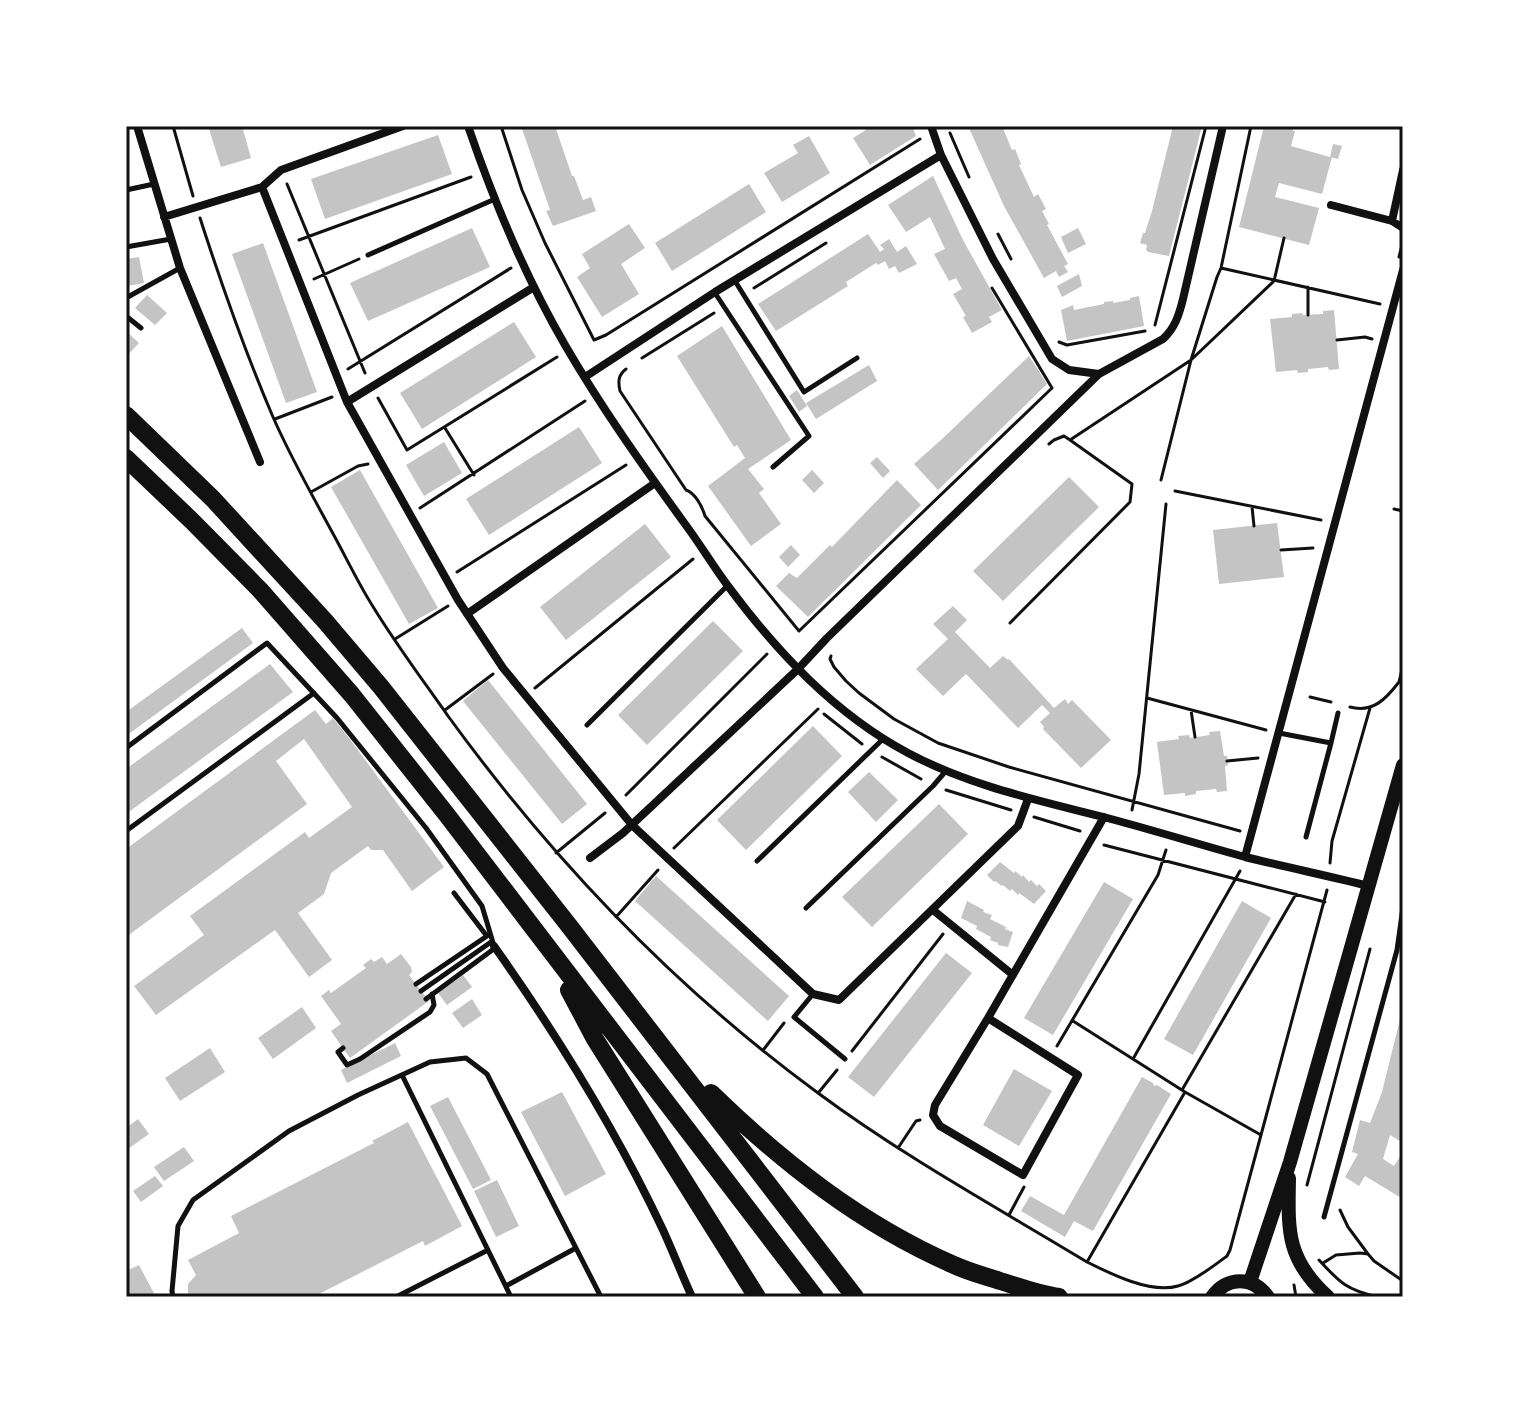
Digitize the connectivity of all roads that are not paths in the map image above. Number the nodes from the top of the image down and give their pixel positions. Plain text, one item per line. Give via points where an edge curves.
1 (137, 126) edge
2 (403, 126) edge
3 (468, 126) edge
4 (931, 126) edge
5 (1223, 126) edge
6 (941, 155) junction
7 (1403, 170) edge
8 (154, 184) junction
9 (262, 187) junction
10 (126, 190) edge
11 (495, 199) junction
12 (1331, 205) dead end
13 (164, 217) junction
14 (1392, 221) junction
15 (1403, 228) edge
16 (171, 239) junction
17 (126, 247) edge
18 (368, 255) road end
19 (180, 268) junction
20 (1400, 268) edge
21 (735, 280) junction
22 (534, 287) junction
23 (715, 292) junction
24 (126, 298) edge
25 (126, 316) edge
26 (141, 328) dead end
27 (857, 358) dead end
28 (1099, 374) junction
29 (585, 377) junction
30 (345, 397) junction
31 (126, 415) edge
32 (126, 458) edge
33 (260, 462) dead end
34 (773, 467) dead end
35 (655, 483) junction
36 (728, 585) junction
37 (467, 614) junction
38 (798, 669) junction
39 (314, 693) junction
40 (1338, 713) dead end
41 (587, 725) dead end
42 (1278, 732) junction
43 (883, 739) junction
44 (1331, 743) junction
45 (126, 748) edge
46 (1403, 765) edge
47 (945, 772) junction
48 (1028, 799) junction
49 (1104, 817) junction
50 (632, 825) junction
51 (126, 831) edge
52 (1306, 837) dead end
53 (1245, 857) junction
54 (590, 858) dead end
55 (757, 861) dead end
56 (1369, 886) junction
57 (454, 893) dead end
58 (1403, 907) edge
59 (806, 908) dead end
60 (933, 910) junction
61 (487, 936) junction
62 (543, 941) junction
63 (494, 945) junction
64 (1013, 975) junction
65 (416, 984) dead end
66 (421, 991) dead end
67 (813, 994) junction
68 (988, 1018) junction
69 (658, 1040) junction
70 (343, 1048) dead end
71 (845, 1059) road end
72 (402, 1075) junction
73 (1290, 1162) junction
74 (1324, 1217) dead end
75 (576, 1248) junction
76 (488, 1250) junction
77 (1250, 1282) junction
78 (506, 1286) junction
79 (411, 1289) junction
80 (173, 1297) edge
81 (396, 1297) edge
82 (415, 1297) edge
83 (511, 1297) edge
84 (601, 1297) edge
85 (692, 1297) edge
86 (757, 1297) edge
87 (815, 1297) edge
88 (855, 1297) edge
89 (1059, 1297) edge
90 (1212, 1297) edge
91 (1268, 1297) edge
92 (1328, 1297) edge

1 - 8 street
2 - 9 street via 281,170
3 - 11 street
4 - 6 street
5 - 28 street via 1175,324 1163,339
6 - 21 street
6 - 28 street via 993,259 1052,359 1069,370
7 - 14 street
8 - 10 lane
8 - 13 street
9 - 13 street
9 - 30 street
11 - 18 lane
11 - 22 street
12 - 14 street
13 - 16 street
14 - 15 street
16 - 17 lane
16 - 19 street
19 - 24 lane
19 - 33 street
20 - 42 street
21 - 23 street
21 - 27 lane via 804,392
22 - 29 street
22 - 30 street via 372,387
23 - 29 street
23 - 34 lane via 809,436
25 - 26 lane
28 - 38 street
29 - 35 street
30 - 37 street
31 - 69 highway via 213,499 381,687
32 - 62 highway via 260,590 342,683
35 - 36 street
35 - 37 street
36 - 38 street
36 - 41 lane
37 - 50 street via 503,668
38 - 43 street
38 - 50 street
39 - 45 lane via 267,643
39 - 51 lane
39 - 63 lane via 426,828 482,906
40 - 44 lane
42 - 44 lane
42 - 53 street
43 - 47 street
43 - 55 lane
44 - 52 lane
46 - 56 main road
47 - 48 street
47 - 59 lane
48 - 49 street
48 - 60 street via 1018,826
49 - 53 street
49 - 64 street
50 - 54 street
50 - 67 street
53 - 56 street
56 - 73 main road
57 - 61 lane
58 - 74 lane via 1397,950
60 - 64 street
60 - 67 street via 839,1000
61 - 63 lane
61 - 65 lane
62 - 86 highway via 595,1039
62 - 87 highway
63 - 66 lane
63 - 70 lane via 429,996 434,1005 430,1012 347,1065 338,1052
63 - 85 street via 604,1117
64 - 68 street
67 - 71 lane via 794,1017
68 - 68 street via 1078,1075 1023,1175 940,1126 933,1115
69 - 88 highway
69 - 89 highway via 762,1140 850,1209 957,1267
72 - 75 lane via 430,1062 466,1058 487,1074
72 - 76 lane
72 - 80 lane via 289,1131 193,1200 178,1226
73 - 77 main road
73 - 92 main road via 1290,1237 1303,1270
75 - 78 lane
75 - 84 lane
76 - 78 lane
76 - 79 lane
77 - 90 main road via 1225,1284
77 - 91 main road
78 - 83 lane
79 - 81 lane
79 - 82 lane

